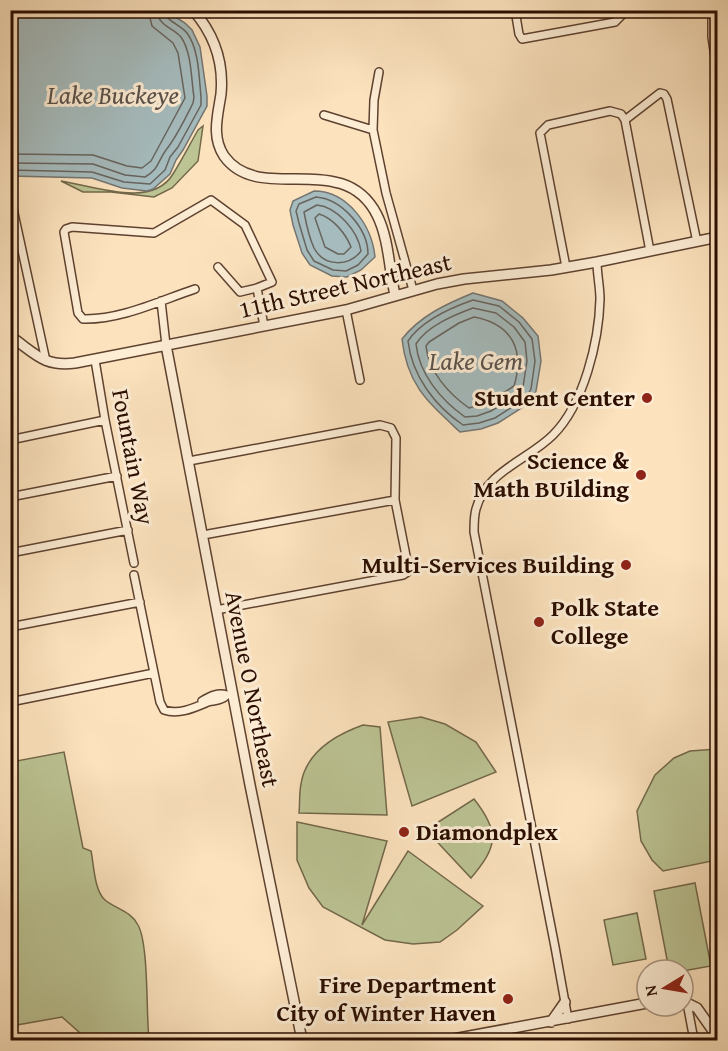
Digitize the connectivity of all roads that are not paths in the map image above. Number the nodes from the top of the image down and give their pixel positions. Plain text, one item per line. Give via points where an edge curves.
1 (192, 10) edge
2 (624, 10) edge
3 (713, 10) edge
4 (515, 12) edge
5 (717, 70) edge
6 (379, 72) dead end
7 (324, 116) dead end
8 (625, 120) junction
9 (373, 130) junction
10 (12, 204) dead end
11 (717, 237) edge
12 (697, 242) junction
13 (650, 251) junction
14 (597, 262) junction
15 (218, 267) dead end
16 (566, 267) junction
17 (257, 288) junction
18 (195, 289) dead end
19 (413, 290) junction
20 (395, 295) junction
21 (161, 301) junction
22 (346, 310) junction
23 (264, 326) junction
24 (10, 336) edge
25 (166, 345) junction
26 (95, 360) junction
27 (46, 361) junction
28 (360, 380) dead end
29 (105, 420) junction
30 (10, 440) edge
31 (189, 461) junction
32 (117, 476) junction
33 (10, 497) edge
34 (395, 500) junction
35 (128, 530) junction
36 (203, 535) junction
37 (10, 554) edge
38 (134, 562) dead end
39 (134, 575) dead end
40 (140, 602) junction
41 (216, 610) junction
42 (10, 627) edge
43 (154, 673) junction
44 (230, 695) junction
45 (10, 702) edge
46 (565, 1002) junction
47 (635, 1005) edge
48 (695, 1007) edge
49 (689, 1018) edge
50 (568, 1019) junction
51 (551, 1022) junction
52 (717, 1038) edge
53 (451, 1040) edge
54 (302, 1041) edge
55 (694, 1041) edge

1 - 20 street via 208,30 218,57 221,93 216,129 221,151 231,164 247,173 313,178 356,190 368,201 382,227
2 - 4 street via 615,22 529,39 522,39 519,34
3 - 5 street
6 - 9 street
7 - 9 street
8 - 12 street via 664,93
8 - 13 street
8 - 16 street via 621,114 610,111 548,125 540,133
9 - 19 street
10 - 27 street
11 - 12 street, 11th Street Northeast
12 - 13 street, 11th Street Northeast
13 - 14 street, 11th Street Northeast
14 - 16 street, 11th Street Northeast
14 - 46 street via 598,324 584,383 555,433 496,476 483,492 476,509 474,532
15 - 17 street via 240,292
16 - 19 street, 11th Street Northeast via 464,279
17 - 21 street via 272,282 245,225 211,200 154,233 72,227 63,232 78,313 83,319 132,312
17 - 23 street
18 - 21 street
19 - 20 street, 11th Street Northeast
20 - 22 street, 11th Street Northeast
21 - 25 street
22 - 23 street, 11th Street Northeast
22 - 28 street
23 - 25 street, 11th Street Northeast
24 - 27 street
25 - 26 street, 11th Street Northeast
25 - 31 street, Avenue O Northeast
26 - 27 street, 11th Street Northeast via 63,365
26 - 29 street, Fountain Way
29 - 30 street
29 - 32 street, Fountain Way
31 - 34 street via 380,425 391,428 396,438
31 - 36 street, Avenue O Northeast
32 - 33 street
32 - 35 street, Fountain Way
34 - 36 street
34 - 41 street via 409,571 403,575
35 - 37 street
35 - 38 street, Fountain Way
36 - 41 street, Avenue O Northeast
39 - 40 street
40 - 42 street
40 - 43 street
41 - 44 street, Avenue O Northeast
43 - 44 street via 164,710 193,708 210,696
43 - 45 street
44 - 54 street, Avenue O Northeast
46 - 50 street
46 - 51 street
47 - 50 street
48 - 52 street
49 - 55 street
50 - 51 street
51 - 53 street

